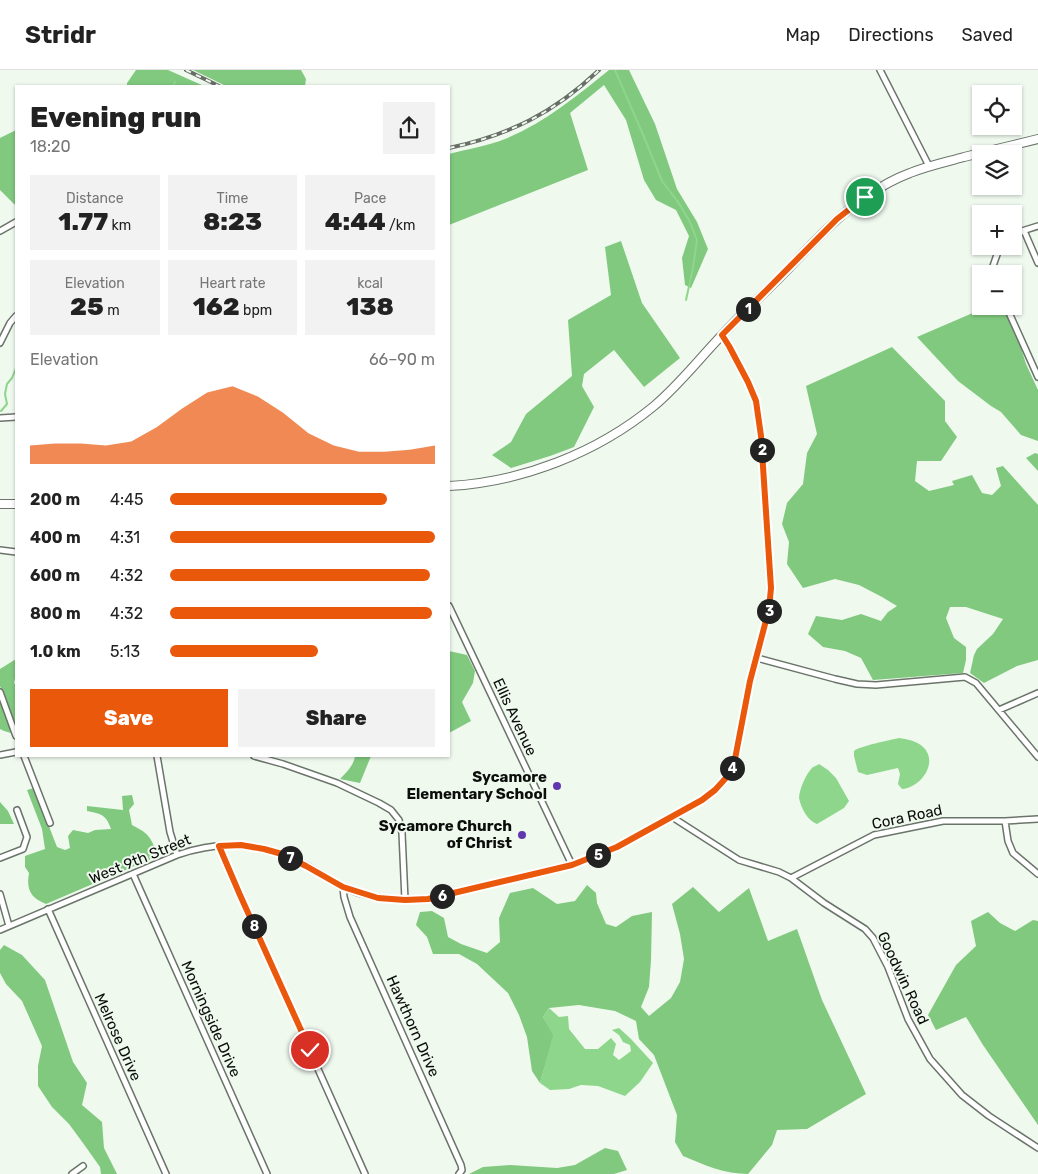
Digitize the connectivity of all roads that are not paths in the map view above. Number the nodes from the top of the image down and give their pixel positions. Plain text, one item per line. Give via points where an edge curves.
1 (880, 70) edge
2 (1038, 139) edge
3 (929, 166) junction
4 (15, 223) edge
5 (1038, 226) edge
6 (0, 231) edge
7 (1022, 231) joint
8 (1038, 263) edge
9 (1010, 315) edge
10 (15, 317) edge
11 (722, 335) junction
12 (0, 343) edge
13 (1038, 377) edge
14 (0, 418) edge
15 (15, 418) edge
16 (450, 486) edge
17 (0, 504) edge
18 (15, 504) edge
19 (0, 550) edge
20 (15, 552) edge
21 (450, 608) edge
22 (757, 658) junction
23 (0, 692) edge
24 (1038, 693) edge
25 (999, 710) junction
26 (15, 733) edge
27 (15, 752) edge
28 (0, 756) edge
29 (24, 757) edge
30 (157, 757) edge
31 (258, 757) edge
32 (283, 757) edge
33 (1038, 757) edge
34 (283, 764) junction
35 (17, 810) dead end
36 (672, 817) junction
37 (1038, 819) edge
38 (1005, 821) junction
39 (50, 823) dead end
40 (219, 846) junction
41 (177, 855) junction
42 (0, 858) edge
43 (572, 865) junction
44 (133, 874) junction
45 (1038, 874) edge
46 (791, 878) junction
47 (343, 887) junction
48 (0, 894) edge
49 (405, 900) junction
50 (48, 910) junction
51 (9, 926) junction
52 (0, 930) edge
53 (1038, 1148) edge
54 (83, 1166) dead end
55 (72, 1174) edge
56 (166, 1174) edge
57 (267, 1174) edge
58 (365, 1174) edge
59 (459, 1174) edge

1 - 3 street
2 - 3 main road
3 - 11 main road via 890,182 837,219
4 - 6 street
5 - 7 street
7 - 8 street
9 - 13 street
10 - 12 street
11 - 16 main road via 653,407 595,445 536,470 482,483
11 - 22 street, West 9th Street via 756,401 760,426 771,588
14 - 15 street
17 - 18 main road
19 - 20 street
21 - 43 street, Ellis Avenue
22 - 25 street via 857,684 964,677 976,683
22 - 36 street, West 9th Street via 734,764 715,790
23 - 26 street
24 - 25 street
25 - 33 street
27 - 28 street
29 - 39 street
30 - 41 street
31 - 34 street
32 - 34 street
34 - 49 street via 337,782 379,803 399,820
35 - 42 street via 27,837 23,849
36 - 43 street, West 9th Street via 617,847
36 - 46 street, Goodwin Road via 739,860
37 - 38 street, Cora Road
38 - 45 street via 1013,853
38 - 46 street, Cora Road via 942,821 874,835
40 - 41 street, West 9th Street
40 - 47 street, West 9th Street via 241,845 282,854
40 - 58 street
41 - 44 street, West 9th Street
43 - 49 street, West 9th Street via 428,899
44 - 50 street, West 9th Street
44 - 57 street, Morningside Drive
46 - 53 street, Goodwin Road via 865,929 873,938 923,1048 947,1080 979,1108
47 - 49 street, West 9th Street via 378,898
47 - 59 street, Hawthorn Drive via 350,917 461,1165
48 - 51 street
50 - 51 street, West 9th Street
50 - 56 street, Melrose Drive
51 - 52 street, West 9th Street
54 - 55 street

